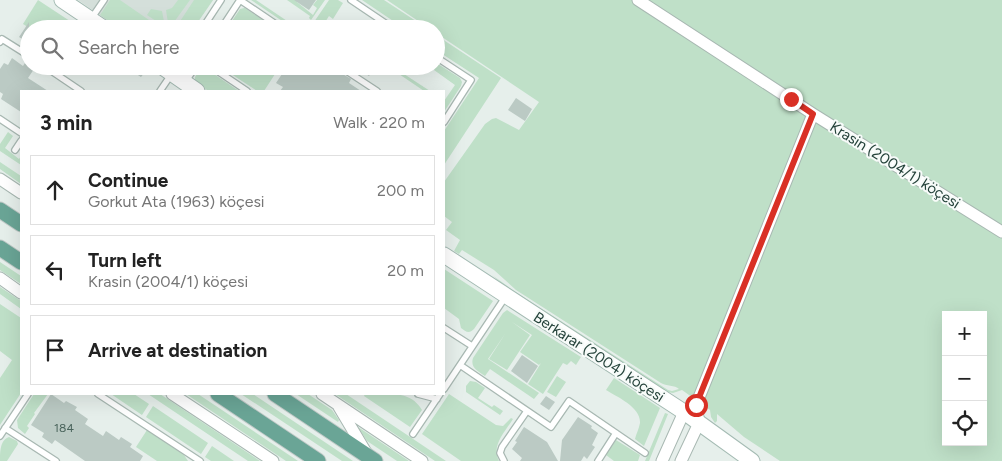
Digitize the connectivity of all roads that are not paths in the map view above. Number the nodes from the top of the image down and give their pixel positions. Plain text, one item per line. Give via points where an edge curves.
1 (62, 0) edge
2 (104, 0) edge
3 (221, 0) edge
4 (240, 0) edge
5 (351, 0) edge
6 (638, 0) edge
7 (91, 20) joint
8 (208, 20) edge
9 (227, 20) edge
10 (270, 20) edge
11 (381, 20) edge
12 (0, 42) edge
13 (20, 50) edge
14 (445, 63) edge
15 (57, 75) edge
16 (167, 75) edge
17 (177, 75) edge
18 (223, 75) edge
19 (353, 75) edge
20 (191, 87) edge
21 (80, 90) edge
22 (160, 90) edge
23 (246, 90) edge
24 (375, 90) edge
25 (813, 114) junction
26 (0, 119) edge
27 (445, 120) edge
28 (20, 132) edge
29 (20, 142) edge
30 (15, 150) dead end
31 (0, 179) edge
32 (20, 192) edge
33 (0, 210) edge
34 (20, 223) edge
35 (1002, 232) edge
36 (0, 248) edge
37 (445, 256) edge
38 (20, 261) edge
39 (0, 278) edge
40 (20, 292) edge
41 (506, 296) junction
42 (445, 329) edge
43 (472, 346) junction
44 (460, 365) junction
45 (445, 388) edge
46 (27, 395) edge
47 (100, 395) edge
48 (174, 395) edge
49 (219, 395) edge
50 (276, 395) edge
51 (323, 395) edge
52 (439, 396) edge
53 (338, 405) junction
54 (690, 408) junction
55 (527, 411) junction
56 (699, 423) junction
57 (5, 428) junction
58 (616, 433) junction
59 (413, 434) dead end
60 (0, 436) edge
61 (645, 453) dead end
62 (371, 458) edge
63 (56, 461) edge
64 (199, 461) edge
65 (273, 461) edge
66 (318, 461) edge
67 (422, 461) edge
68 (504, 461) edge
69 (598, 461) edge
70 (662, 461) edge
71 (682, 461) edge
72 (752, 461) edge

1 - 7 street
2 - 7 lane
3 - 8 lane
4 - 9 lane
4 - 10 lane
5 - 11 lane
6 - 25 street, Krasin (2004/1) köçesi
12 - 13 lane via 2,39
14 - 27 lane via 471,80
15 - 21 lane
16 - 22 lane
17 - 20 street
18 - 23 lane
19 - 24 lane
25 - 35 street, Krasin (2004/1) köçesi
25 - 54 street
26 - 28 lane
29 - 30 lane
31 - 32 street
33 - 34 main road
36 - 38 main road
37 - 41 street, Berkarar (2004) köçesi
39 - 40 street
41 - 43 lane
41 - 54 street, Berkarar (2004) köçesi
42 - 43 lane
43 - 44 lane
44 - 45 lane
44 - 55 lane
46 - 57 lane
47 - 64 lane
48 - 65 street
49 - 66 main road
50 - 62 main road
51 - 53 street
52 - 59 lane
53 - 62 street
53 - 67 street
54 - 56 street, Berkarar (2004) köçesi
54 - 70 street
55 - 58 lane via 551,427 569,401
55 - 68 lane via 501,450
56 - 71 street
56 - 72 street, Berkarar (2004) köçesi
57 - 60 lane
57 - 63 lane
58 - 61 lane
58 - 69 lane

